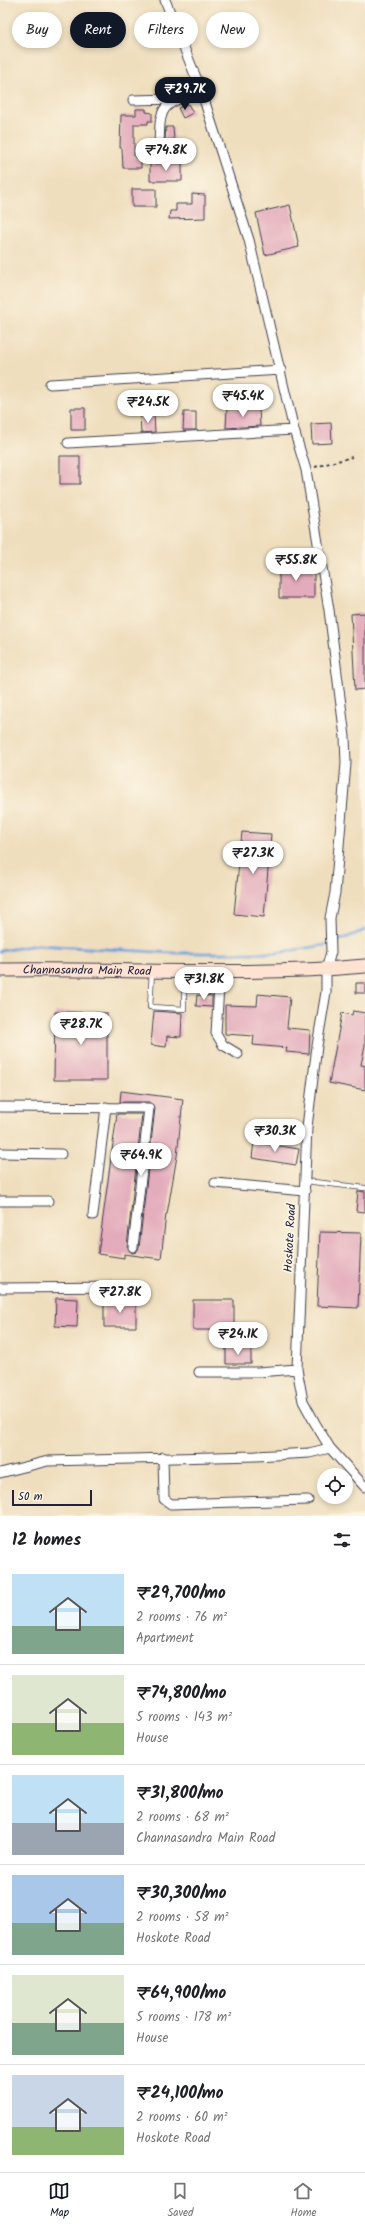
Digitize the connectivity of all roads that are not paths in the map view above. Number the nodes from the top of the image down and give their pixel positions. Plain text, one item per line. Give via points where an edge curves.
1 (165, 0) edge
2 (201, 90) junction
3 (175, 99) junction
4 (134, 100) dead end
5 (141, 154) dead end
6 (281, 370) junction
7 (50, 384) dead end
8 (294, 430) junction
9 (68, 443) dead end
10 (365, 966) edge
11 (0, 970) edge
12 (326, 970) junction
13 (152, 971) junction
14 (184, 972) junction
15 (220, 972) junction
16 (238, 1054) dead end
17 (0, 1107) edge
18 (106, 1107) junction
19 (0, 1154) edge
20 (62, 1154) dead end
21 (305, 1181) junction
22 (216, 1183) dead end
23 (365, 1188) edge
24 (304, 1191) junction
25 (48, 1200) dead end
26 (0, 1201) edge
27 (93, 1215) dead end
28 (133, 1247) dead end
29 (132, 1287) dead end
30 (0, 1288) edge
31 (297, 1369) junction
32 (199, 1372) dead end
33 (330, 1448) junction
34 (163, 1457) junction
35 (0, 1473) edge
36 (365, 1487) edge
37 (308, 1500) dead end

1 - 2 street, Hoskote Road
2 - 3 street
2 - 6 street, Hoskote Road via 249,240
3 - 4 street
3 - 5 street via 160,114 159,150
6 - 7 street
6 - 8 street, Hoskote Road
8 - 9 street
8 - 12 street, Hoskote Road via 306,470 346,737 330,930 331,952
10 - 12 main road, Channasandra Main Road
11 - 13 main road, Channasandra Main Road
12 - 15 main road, Channasandra Main Road
12 - 21 street, Hoskote Road via 326,992 308,1119
13 - 14 main road, Channasandra Main Road
13 - 14 lane via 150,1007 184,1009
14 - 15 main road, Channasandra Main Road
15 - 16 street via 216,1033 223,1046
17 - 18 street
18 - 27 street
18 - 28 street via 149,1108
19 - 20 street
21 - 23 lane
21 - 24 street, Hoskote Road
22 - 24 street
24 - 31 street, Hoskote Road
25 - 26 street
29 - 30 street
31 - 32 street
31 - 33 street, Hoskote Road via 303,1401
33 - 34 street via 309,1453
33 - 36 street, Hoskote Road
34 - 35 street via 48,1461
34 - 37 street via 164,1499 171,1504

